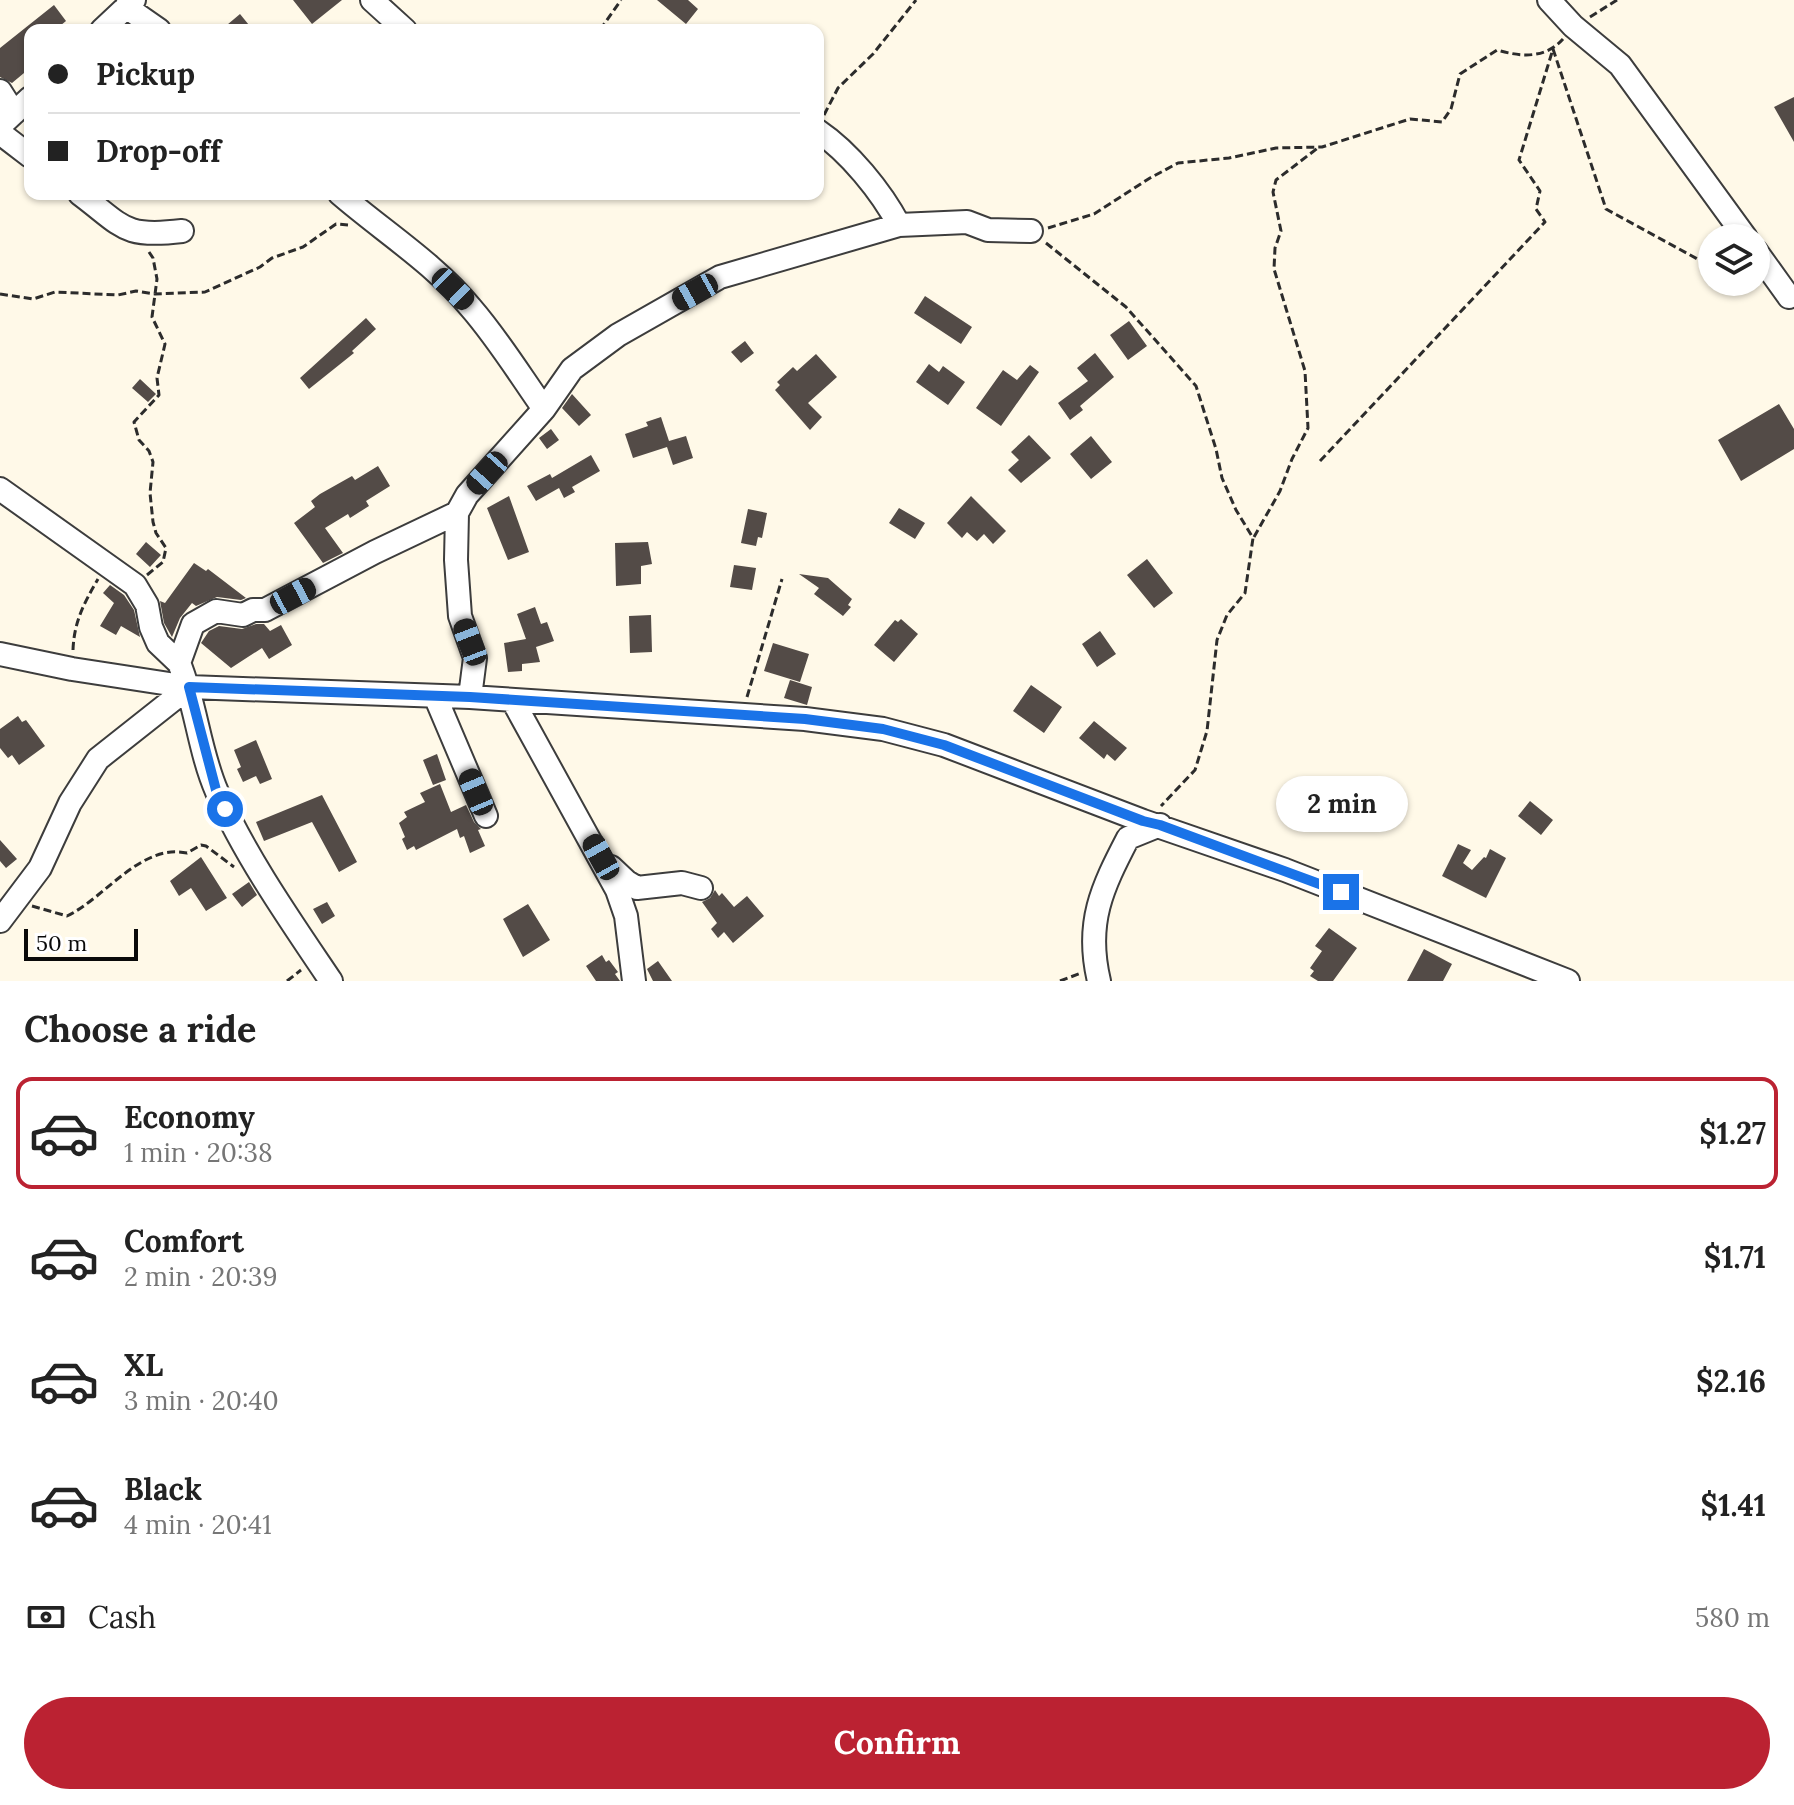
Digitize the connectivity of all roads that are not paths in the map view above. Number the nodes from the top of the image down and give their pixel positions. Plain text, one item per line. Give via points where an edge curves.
1 (372, 0) edge
2 (1549, 0) edge
3 (124, 5) edge
4 (107, 24) edge
5 (151, 24) edge
6 (398, 24) edge
7 (0, 91) edge
8 (15, 112) edge
9 (0, 133) edge
10 (824, 133) edge
11 (24, 151) edge
12 (87, 200) edge
13 (347, 200) edge
14 (1736, 224) edge
15 (899, 225) junction
16 (182, 231) dead end
17 (1031, 231) road end
18 (1770, 271) edge
19 (1789, 297) dead end
20 (544, 409) junction
21 (0, 489) edge
22 (457, 513) junction
23 (0, 654) edge
24 (179, 663) junction
25 (189, 687) junction
26 (435, 696) junction
27 (470, 697) junction
28 (513, 701) junction
29 (486, 816) dead end
30 (1151, 823) junction
31 (601, 857) junction
32 (701, 888) dead end
33 (0, 921) edge
34 (331, 981) edge
35 (634, 981) edge
36 (1099, 981) edge
37 (1568, 981) edge

1 - 6 street
2 - 14 street via 1620,65
3 - 4 street
3 - 5 street
7 - 8 street
9 - 11 street
10 - 15 street via 887,202
12 - 16 street via 122,229 150,235
13 - 20 street via 418,254 471,307
15 - 17 street via 967,222 988,230
15 - 20 street via 720,277 618,335 572,369
18 - 19 street
20 - 22 street
21 - 24 street via 135,585 158,643
22 - 24 street via 265,610 243,615 216,611 193,624
22 - 27 street via 460,616 475,658
23 - 25 street
24 - 25 street
25 - 26 street
25 - 33 street via 98,759 70,803 40,868
25 - 34 street via 216,790
26 - 27 street
26 - 29 street
27 - 28 street
28 - 30 street via 805,719 898,733 944,745
28 - 31 street
30 - 36 street via 1128,838 1095,912
30 - 37 street
31 - 32 street via 637,888 682,883
31 - 35 street via 626,916

